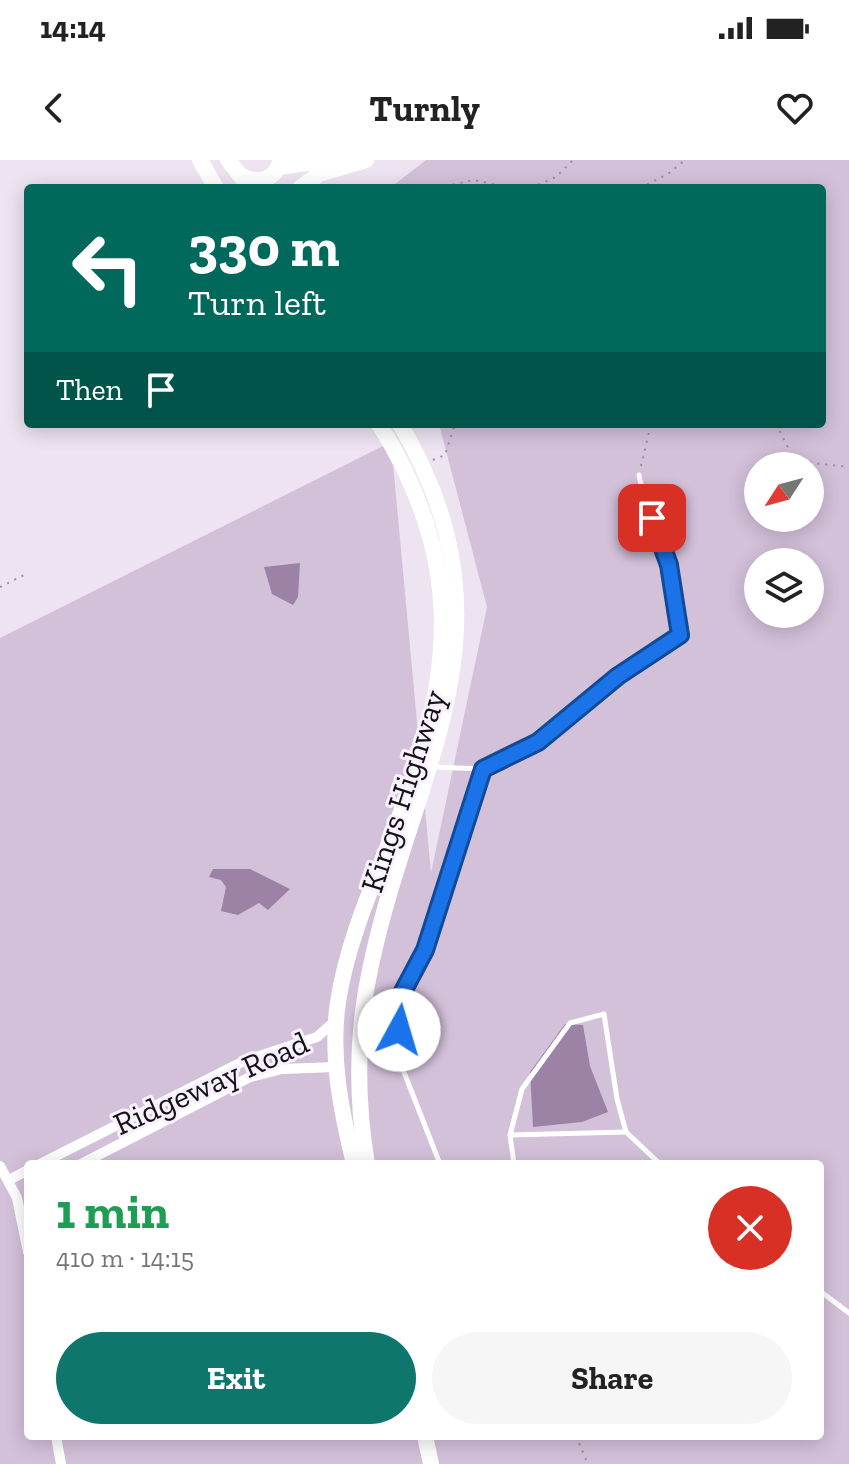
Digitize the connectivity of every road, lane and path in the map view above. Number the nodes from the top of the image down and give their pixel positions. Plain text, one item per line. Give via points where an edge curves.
1 (200, 160) edge
2 (334, 160) edge
3 (366, 160) edge
4 (573, 160) edge
5 (685, 160) edge
6 (280, 166) edge
7 (236, 169) edge
8 (214, 184) edge
9 (305, 184) edge
10 (456, 184) edge
11 (492, 184) edge
12 (540, 184) edge
13 (648, 184) edge
14 (381, 428) edge
15 (402, 428) edge
16 (650, 428) edge
17 (778, 428) edge
18 (451, 430) edge
19 (422, 465) junction
20 (849, 467) edge
21 (639, 475) joint
22 (28, 573) dead end
23 (0, 587) edge
24 (432, 766) junction
25 (483, 769) junction
26 (367, 984) junction
27 (336, 1020) junction
28 (336, 1067) junction
29 (626, 1132) junction
30 (510, 1135) junction
31 (48, 1160) edge
32 (89, 1160) edge
33 (353, 1160) edge
34 (367, 1160) edge
35 (438, 1160) edge
36 (513, 1160) edge
37 (656, 1160) edge
38 (0, 1166) edge
39 (24, 1172) edge
40 (9, 1180) junction
41 (24, 1194) edge
42 (17, 1198) junction
43 (24, 1232) edge
44 (824, 1294) edge
45 (849, 1313) edge
46 (57, 1440) edge
47 (426, 1440) edge
48 (578, 1440) edge
49 (61, 1464) edge
50 (431, 1464) edge
51 (588, 1464) edge

1 - 8 highway
2 - 6 main road
3 - 9 highway via 319,174
4 - 12 path
5 - 13 path
6 - 7 highway via 262,180
10 - 11 path
14 - 27 highway, Kings Highway via 414,488 429,533 440,586 442,655 430,728 349,954
15 - 19 highway, Kings Highway
16 - 21 path
17 - 20 path via 795,461
18 - 19 path via 445,455
19 - 24 highway, Kings Highway via 447,541 456,618 451,693
21 - 25 lane via 669,565 680,635 618,676 538,742
22 - 23 path
24 - 25 lane
24 - 26 highway, Kings Highway
25 - 35 lane via 425,950 399,999 400,1062
26 - 28 highway via 349,1046
26 - 34 highway, Kings Highway via 359,1078
27 - 28 highway, Kings Highway
27 - 31 street, Ridgeway Road via 317,1037 244,1061
28 - 32 street, Ridgeway Road via 282,1069 250,1077
28 - 33 highway, Kings Highway
29 - 30 lane
29 - 30 lane via 604,1014 570,1023 522,1089
29 - 37 lane
30 - 36 lane
38 - 40 street
39 - 40 street
40 - 42 street
41 - 42 street
42 - 43 street
44 - 45 lane
46 - 49 street
47 - 50 highway
48 - 51 path

